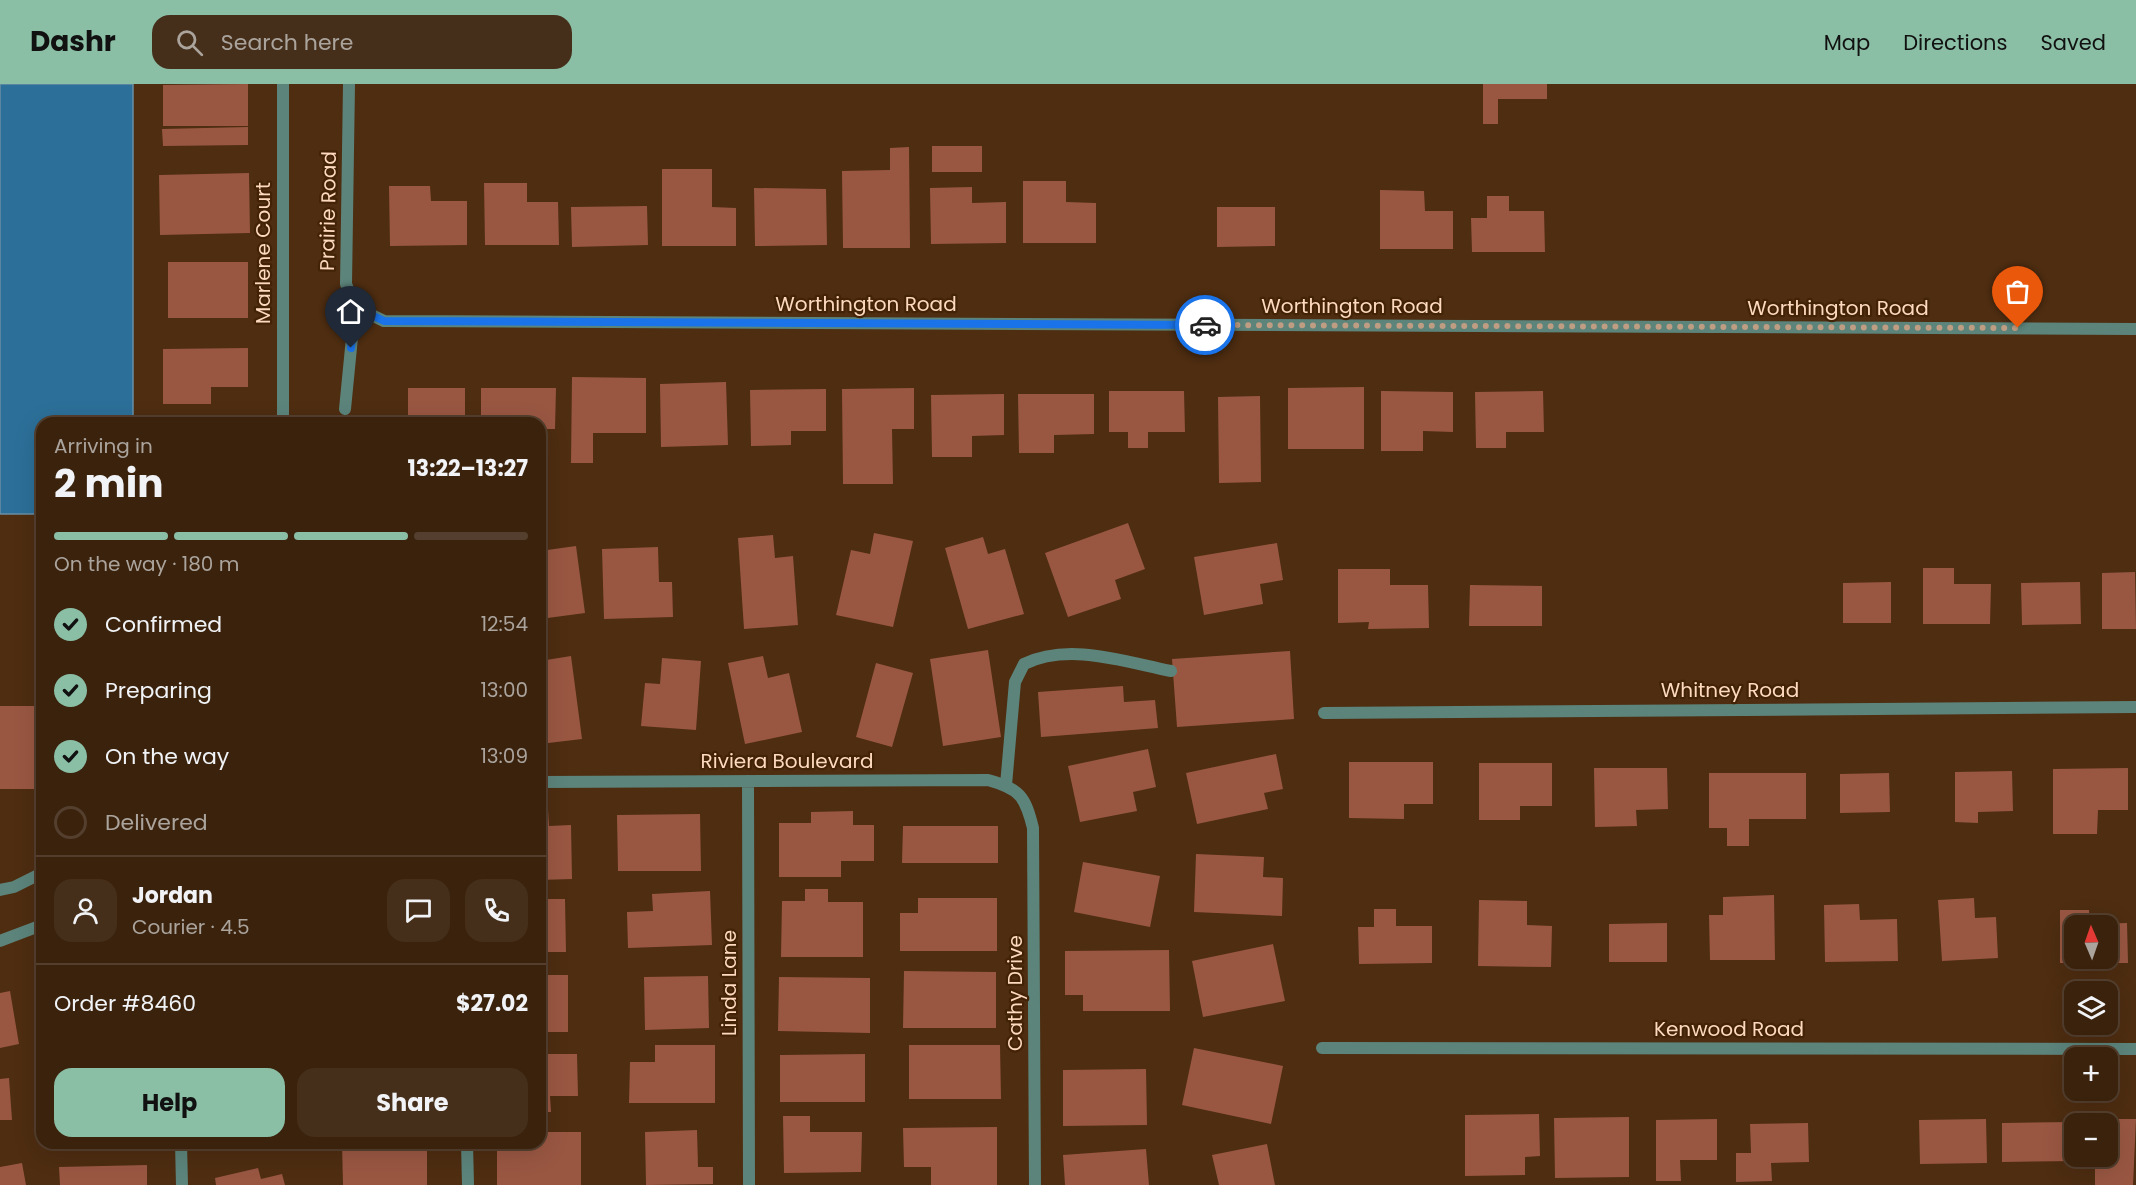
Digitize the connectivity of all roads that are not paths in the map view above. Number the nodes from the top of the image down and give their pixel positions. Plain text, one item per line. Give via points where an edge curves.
1 (284, 84) edge
2 (349, 84) edge
3 (355, 307) junction
4 (2136, 329) edge
5 (345, 409) dead end
6 (283, 417) edge
7 (1171, 671) dead end
8 (2136, 707) edge
9 (1324, 713) dead end
10 (748, 781) junction
11 (546, 782) edge
12 (1006, 785) junction
13 (1027, 801) joint
14 (36, 876) edge
15 (0, 891) edge
16 (36, 927) edge
17 (0, 941) edge
18 (1322, 1048) dead end
19 (2136, 1049) edge
20 (181, 1149) edge
21 (468, 1149) edge
22 (182, 1185) edge
23 (468, 1185) edge
24 (749, 1185) edge
25 (1035, 1185) edge

1 - 6 street, Marlene Court
2 - 3 street, Prairie Road via 346,284
3 - 4 street, Worthington Road via 384,321 396,322
3 - 5 street, Prairie Road
7 - 12 street via 1080,655 1046,656 1024,664 1015,682
8 - 9 street, Whitney Road
10 - 11 street, Riviera Boulevard
10 - 12 street, Riviera Boulevard via 988,780
10 - 24 street, Linda Lane
12 - 13 street, Riviera Boulevard
13 - 25 street, Cathy Drive via 1033,828
14 - 15 street
16 - 17 street
18 - 19 street, Kenwood Road
20 - 22 street
21 - 23 street

